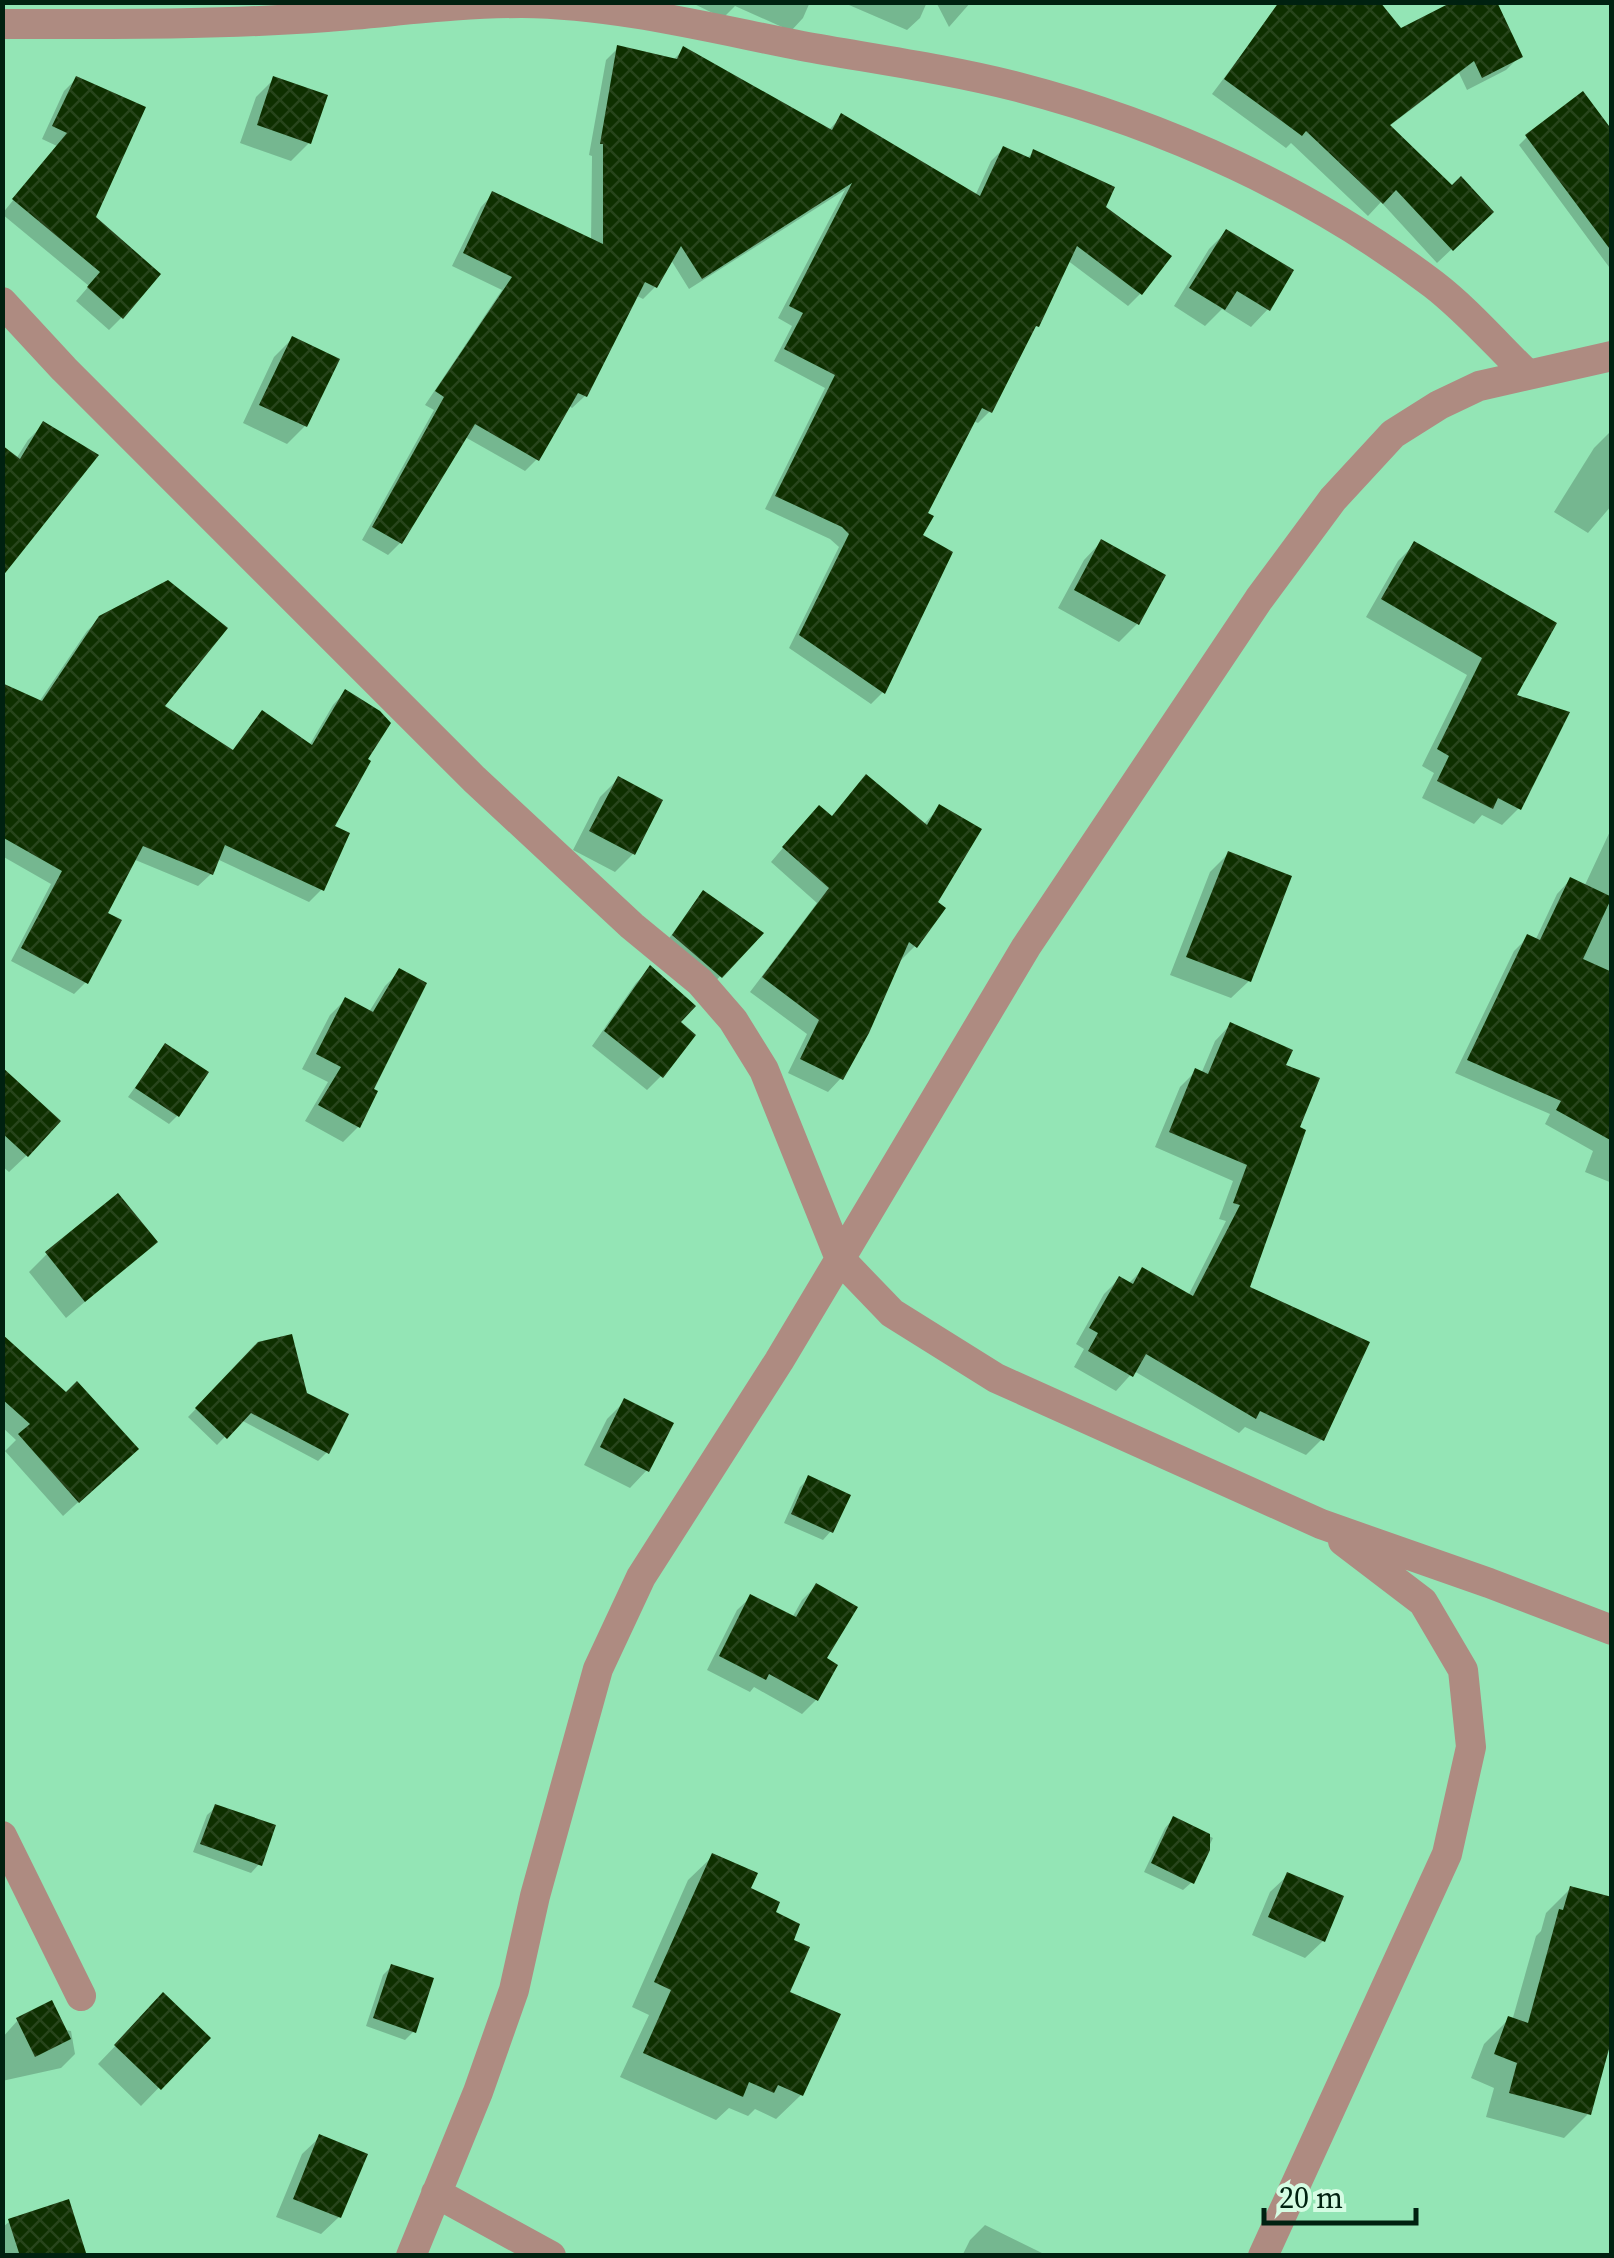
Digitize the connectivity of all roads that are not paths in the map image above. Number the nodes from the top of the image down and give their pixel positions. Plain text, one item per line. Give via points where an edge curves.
1 (11, 2) edge
2 (2, 9) edge
3 (2, 24) edge
4 (2, 302) edge
5 (1612, 356) edge
6 (1527, 374) junction
7 (840, 1259) junction
8 (1321, 1524) junction
9 (1612, 1630) edge
10 (2, 1836) edge
11 (80, 1996) dead end
12 (436, 2193) junction
13 (410, 2256) edge
14 (551, 2256) edge
15 (1263, 2256) edge

1 - 2 street
3 - 6 street via 328,17 438,4 558,5 1015,86 1123,118 1243,169 1332,218 1435,286
4 - 7 street via 474,778 711,994 764,1070
5 - 6 street
6 - 7 street via 1479,386 1393,434 1333,498 1026,947
7 - 8 street via 892,1313 996,1378
7 - 12 street via 641,1578 598,1669 514,1990
8 - 9 street
8 - 15 street via 1424,1602 1463,1670 1471,1747 1447,1854
10 - 11 street
12 - 13 street
12 - 14 street

